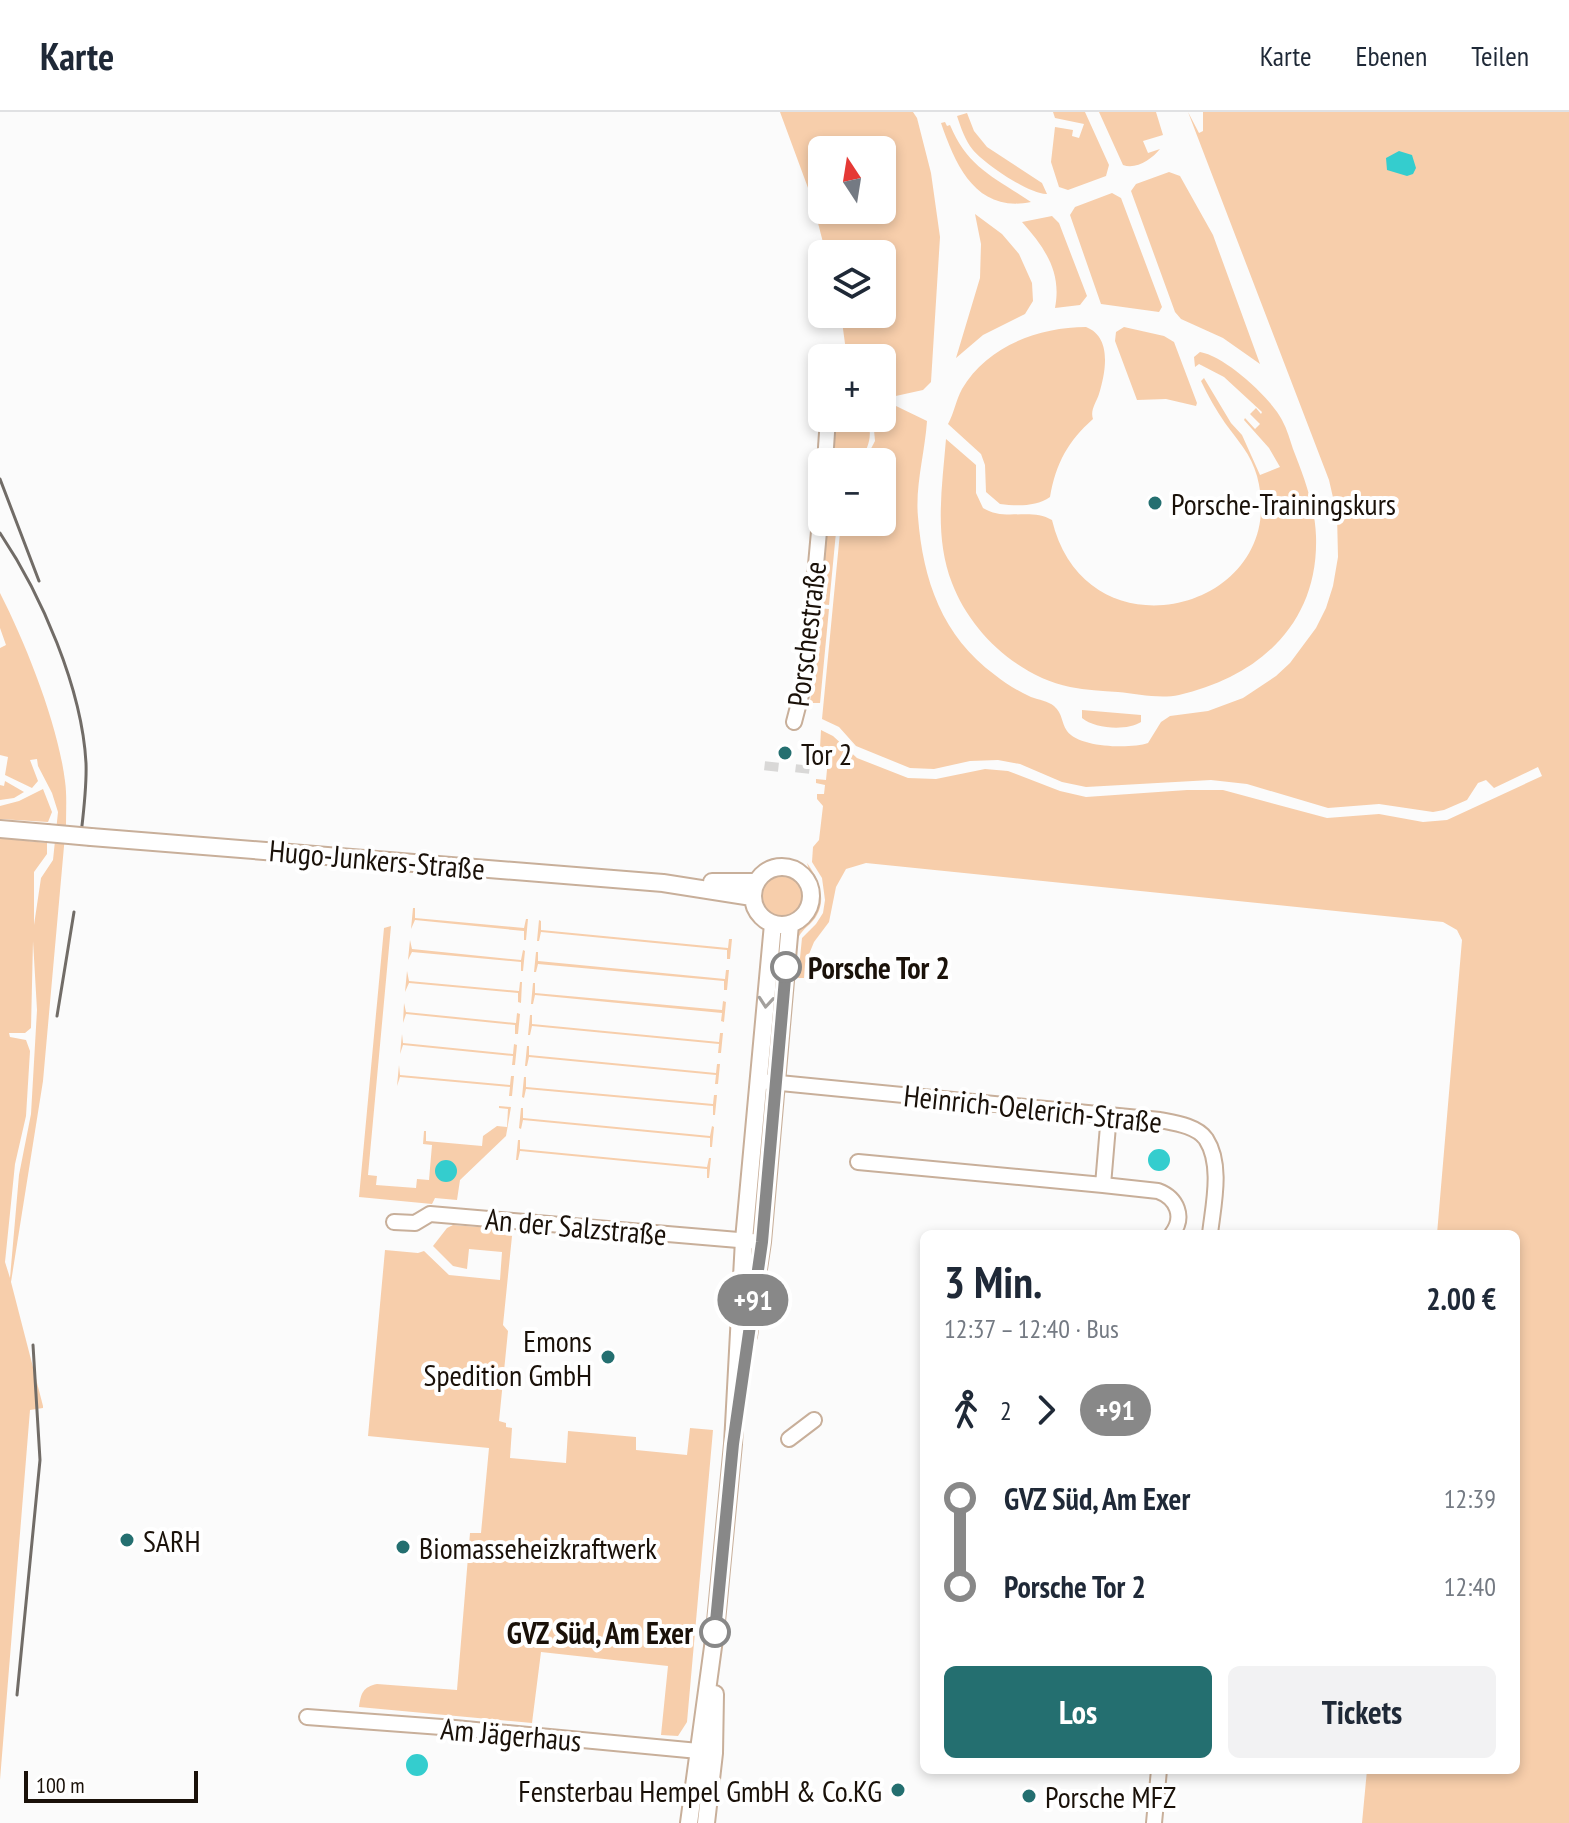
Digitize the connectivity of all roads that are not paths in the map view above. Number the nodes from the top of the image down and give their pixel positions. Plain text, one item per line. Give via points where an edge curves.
1 (819, 536) edge
2 (794, 722) dead end
3 (0, 829) edge
4 (754, 889) junction
5 (782, 924) junction
6 (768, 1082) junction
7 (1109, 1114) junction
8 (858, 1162) dead end
9 (1103, 1185) junction
10 (394, 1222) dead end
11 (1175, 1230) edge
12 (1210, 1230) edge
13 (744, 1240) junction
14 (762, 1242) junction
15 (814, 1420) dead end
16 (789, 1439) dead end
17 (733, 1444) junction
18 (307, 1717) dead end
19 (706, 1752) junction
20 (1159, 1774) edge
21 (689, 1823) edge
22 (706, 1823) edge
23 (1154, 1823) edge

1 - 2 street, Porschestraße via 806,676
3 - 4 street, Hugo-Junkers-Straße, bridge
4 - 5 street via 758,914
4 - 5 street via 765,872 780,867 805,878 811,895 806,913
5 - 6 street
6 - 7 street, Heinrich-Oelerich-Straße
6 - 13 street
6 - 14 street
7 - 9 street
7 - 12 street, Heinrich-Oelerich-Straße via 1187,1126 1206,1138 1215,1183
8 - 9 street
9 - 11 street via 1167,1194 1179,1216
10 - 13 street, An der Salzstraße via 415,1223 430,1214
13 - 14 street, An der Salzstraße
13 - 17 street
14 - 17 street
15 - 16 street
17 - 19 street
18 - 19 street, Am Jägerhaus
19 - 21 street
19 - 22 street
20 - 23 street

